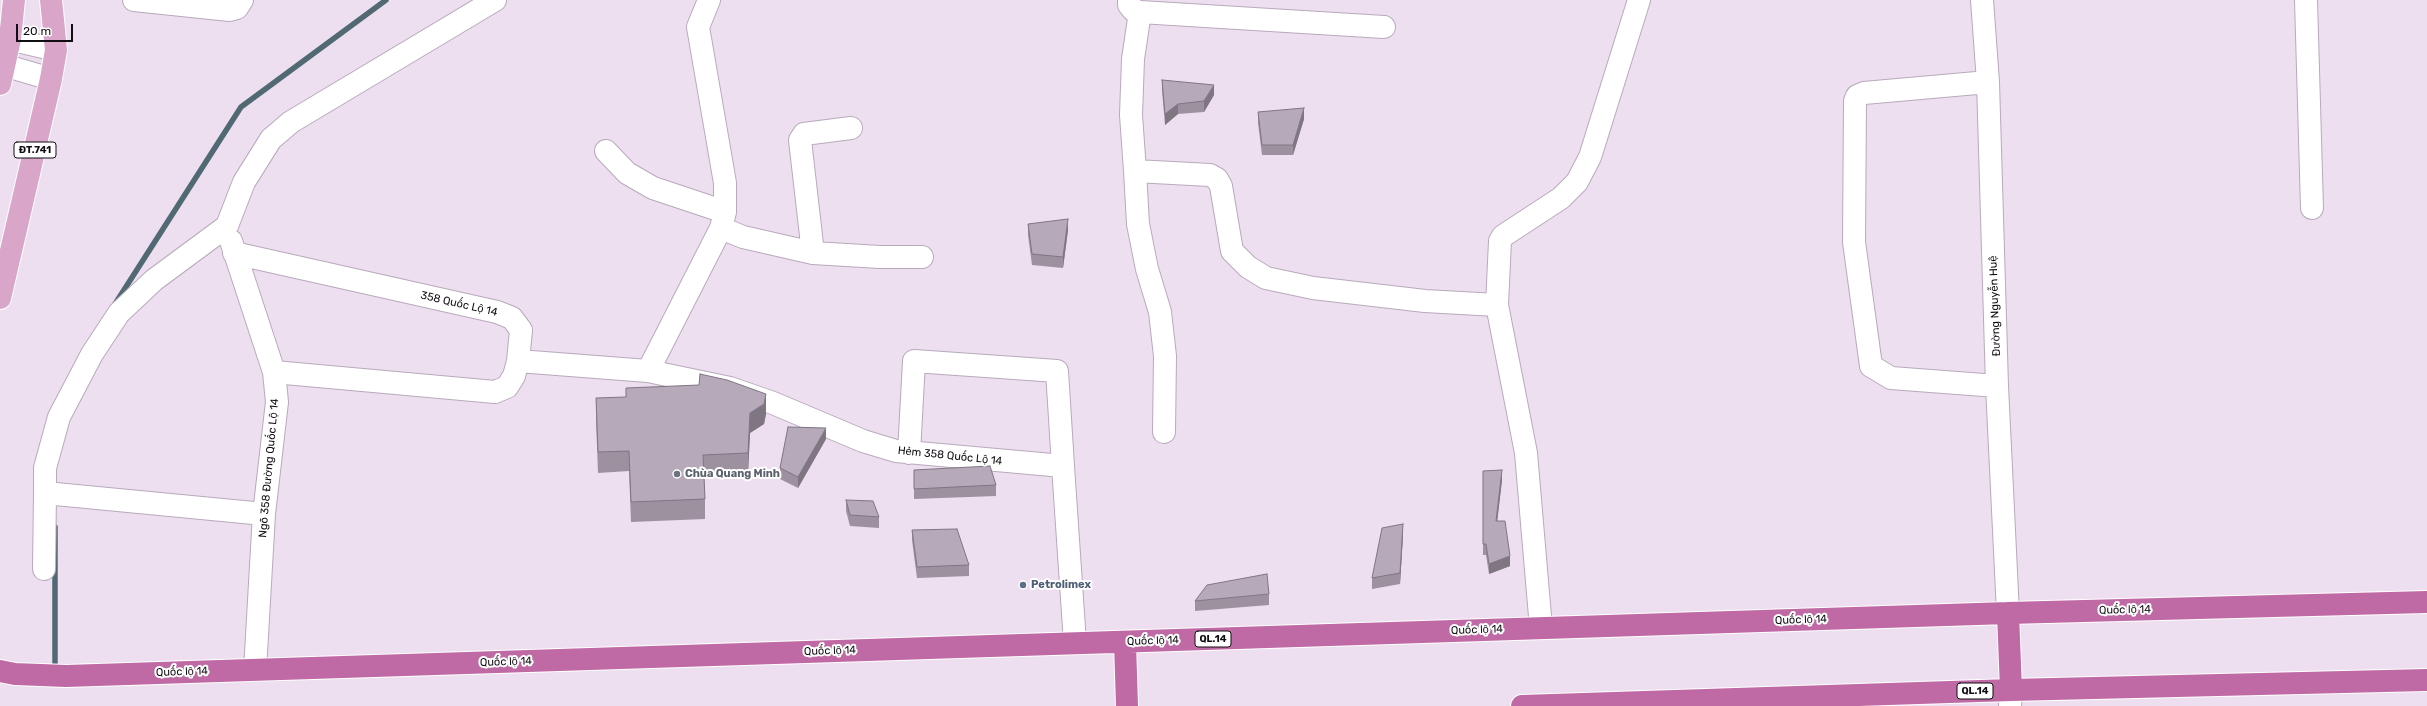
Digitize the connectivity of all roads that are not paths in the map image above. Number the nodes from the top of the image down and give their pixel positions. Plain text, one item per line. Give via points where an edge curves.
1 (14, 0) edge
2 (51, 0) edge
3 (134, 0) edge
4 (242, 0) edge
5 (495, 0) edge
6 (709, 0) edge
7 (1639, 0) edge
8 (1982, 0) edge
9 (2306, 0) edge
10 (1135, 6) edge
11 (1384, 27) dead end
12 (5, 38) edge
13 (56, 50) junction
14 (2, 71) edge
15 (51, 79) junction
16 (1988, 82) junction
17 (850, 128) dead end
18 (606, 151) dead end
19 (1135, 171) junction
20 (2312, 208) dead end
21 (723, 220) junction
22 (227, 226) junction
23 (234, 253) junction
24 (813, 253) junction
25 (922, 257) dead end
26 (0, 298) edge
27 (1497, 305) junction
28 (518, 361) junction
29 (648, 371) junction
30 (274, 372) junction
31 (1997, 386) junction
32 (1164, 432) dead end
33 (909, 452) junction
34 (1063, 466) junction
35 (45, 493) junction
36 (264, 514) junction
37 (44, 569) dead end
38 (2427, 602) edge
39 (2008, 613) junction
40 (1541, 628) junction
41 (1125, 642) junction
42 (1075, 644) junction
43 (255, 670) junction
44 (0, 671) edge
45 (2427, 680) edge
46 (2010, 698) edge
47 (1126, 706) edge
48 (1522, 706) edge

1 - 12 main road
2 - 13 main road, ĐT.741
3 - 4 street via 230,10 237,8
5 - 22 street via 290,122 271,139 254,165 244,182
6 - 21 street via 698,27 726,183
7 - 27 street via 1590,157 1577,182 1561,198 1503,236 1500,241
8 - 16 street, Đường Nguyễn Huệ
9 - 20 street
10 - 11 street
10 - 19 street via 1131,115
12 - 13 street
12 - 14 main road
13 - 15 main road, ĐT.741
14 - 15 street
15 - 26 main road, ĐT.741
16 - 31 street, Đường Nguyễn Huệ
16 - 31 street via 1864,93 1857,96 1854,242 1871,366 1891,378
17 - 24 street via 801,136
18 - 21 street via 627,172 653,188
19 - 27 street via 1210,175 1217,179 1221,186 1232,251 1248,267 1266,278 1321,289 1425,301
19 - 32 street via 1138,224 1147,269 1160,312 1164,356
21 - 24 street via 743,237
21 - 29 street
22 - 23 street, Ngõ 358 Đường Quốc Lộ 14
22 - 35 street via 154,280 119,313 89,360 59,417 46,468
23 - 28 street, 358 Quốc Lộ 14 via 497,312 512,318 520,330
23 - 30 street, Ngõ 358 Đường Quốc Lộ 14
24 - 25 street
27 - 40 street via 1526,453
28 - 29 street
28 - 30 street, 358 Quốc Lộ 14 via 514,376 507,387 494,392
29 - 33 street, Hẻm 358 Quốc Lộ 14 via 730,388 863,441
30 - 36 street, Ngõ 358 Đường Quốc Lộ 14 via 277,402
31 - 39 street, Đường Nguyễn Huệ
33 - 34 street, Hẻm 358 Quốc Lộ 14
33 - 34 street via 914,361 1057,371
34 - 42 street
35 - 36 street
35 - 37 street
36 - 43 street, Ngõ 358 Đường Quốc Lộ 14
38 - 39 highway, Quốc lộ 14 / QL.14
39 - 40 highway, Quốc lộ 14 / QL.14
39 - 46 highway
40 - 41 highway, Quốc lộ 14 / QL.14
41 - 42 highway, Quốc lộ 14 / QL.14
41 - 47 highway
42 - 43 highway, Quốc lộ 14 / QL.14
43 - 44 highway, Quốc lộ 14 / QL.14 via 66,676
45 - 46 highway, QL.14
46 - 48 highway, QL.14

